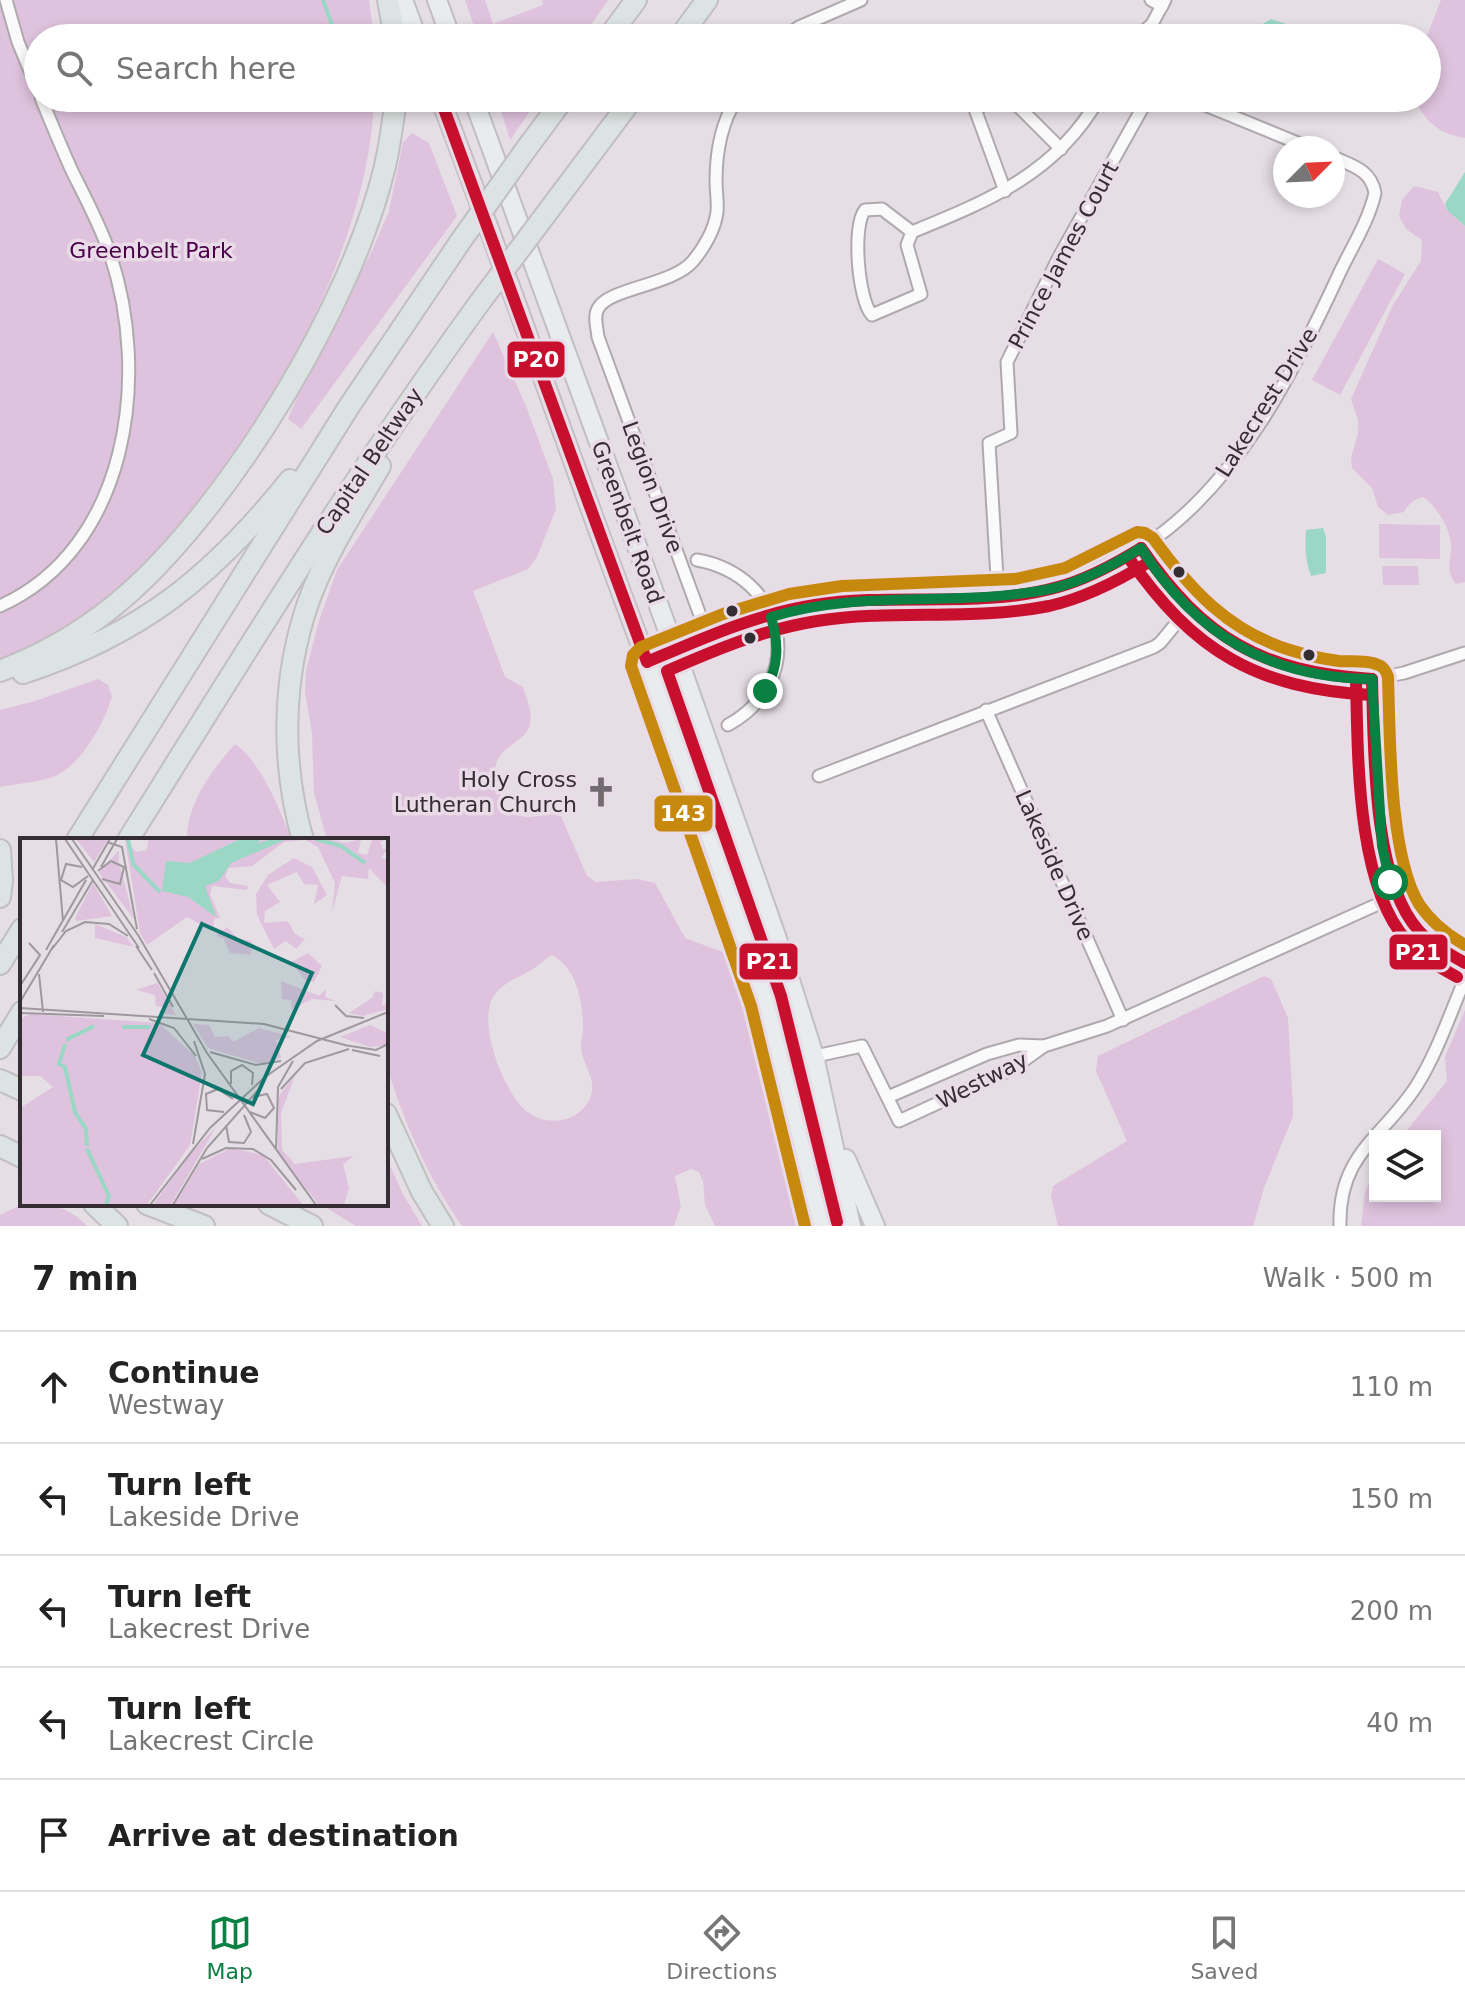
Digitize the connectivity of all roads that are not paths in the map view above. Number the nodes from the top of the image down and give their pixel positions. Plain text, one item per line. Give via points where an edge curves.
1 (6, 0) edge
2 (388, 0) edge
3 (403, 0) edge
4 (437, 0) edge
5 (636, 0) edge
6 (707, 0) edge
7 (861, 0) edge
8 (1159, 2) edge
9 (392, 24) edge
10 (412, 24) edge
11 (446, 24) edge
12 (618, 24) edge
13 (689, 24) edge
14 (806, 24) edge
15 (1152, 24) edge
16 (24, 56) edge
17 (47, 112) edge
18 (394, 112) edge
19 (445, 112) edge
20 (478, 112) edge
21 (554, 112) edge
22 (622, 112) edge
23 (731, 112) edge
24 (976, 112) edge
25 (1024, 112) edge
26 (1092, 112) edge
27 (1140, 112) edge
28 (1222, 112) edge
29 (1281, 136) edge
30 (1061, 149) junction
31 (1345, 162) edge
32 (1005, 191) junction
33 (912, 232) junction
34 (443, 354) junction
35 (350, 405) junction
36 (1141, 548) junction
37 (697, 560) dead end
38 (998, 595) junction
39 (0, 606) edge
40 (1188, 609) junction
41 (771, 617) junction
42 (708, 637) junction
43 (675, 650) junction
44 (1465, 653) edge
45 (647, 662) junction
46 (0, 671) edge
47 (1372, 679) junction
48 (0, 680) edge
49 (986, 710) junction
50 (728, 725) dead end
51 (819, 776) dead end
52 (78, 838) edge
53 (129, 838) edge
54 (303, 838) edge
55 (0, 850) edge
56 (1396, 896) junction
57 (0, 897) edge
58 (20, 932) edge
59 (1465, 963) edge
60 (0, 964) edge
61 (1465, 979) edge
62 (1123, 1020) junction
63 (1044, 1046) junction
64 (814, 1056) junction
65 (783, 1063) junction
66 (0, 1080) edge
67 (20, 1089) edge
68 (888, 1097) junction
69 (388, 1118) edge
70 (829, 1118) junction
71 (96, 1206) edge
72 (152, 1206) edge
73 (273, 1206) edge
74 (117, 1226) edge
75 (204, 1226) edge
76 (312, 1226) edge
77 (443, 1226) edge
78 (821, 1226) edge
79 (851, 1226) edge
80 (875, 1226) edge
81 (1340, 1226) edge

1 - 16 street
2 - 9 highway
3 - 10 main road
4 - 11 main road
5 - 12 highway
6 - 13 highway
7 - 14 street
8 - 15 street
17 - 39 street via 111,255 130,364 126,420 101,505 77,546 49,576
18 - 46 highway via 384,169 354,254 307,354 254,441 183,536 129,593 72,635
19 - 45 main road, Greenbelt Road
20 - 43 main road, Greenbelt Road
21 - 35 highway, Capital Beltway, bridge
22 - 34 highway, Capital Beltway, bridge
23 - 42 street, Legion Drive via 720,135 717,210 708,238 690,265 603,302 596,315 598,337
24 - 32 street
25 - 30 street
26 - 30 street
27 - 38 street, Prince James Court via 1007,362 1011,433 989,443
28 - 29 street
30 - 32 street
31 - 36 street, Lakecrest Drive via 1369,176 1373,202 1299,355 1225,473 1199,502
32 - 33 street
33 - 33 street via 882,209 869,208 860,216 863,299 872,315 921,294 907,245
34 - 53 highway, Capital Beltway via 286,586
34 - 54 highway via 324,564 307,605 287,713 289,775
35 - 48 highway via 252,527 174,598 112,638
35 - 52 highway, Capital Beltway
36 - 38 street, Lakecrest Drive via 1056,587
36 - 40 street
37 - 41 street via 743,577 761,595
38 - 41 street, Lakecrest Drive via 845,601
40 - 47 street via 1229,642 1267,660 1307,673
40 - 49 street via 1154,647
41 - 42 street, Lakecrest Drive
41 - 50 street via 775,671 748,713
42 - 43 street, Lakecrest Drive
43 - 45 street, Lakecrest Drive
43 - 64 main road, Greenbelt Road
44 - 47 street
45 - 65 main road, Greenbelt Road via 758,976
47 - 56 street via 1382,846
49 - 51 street
49 - 62 street, Lakeside Drive
55 - 57 highway
56 - 59 street via 1423,934
56 - 62 street
58 - 60 highway
61 - 81 street via 1419,1082 1355,1163 1343,1192
62 - 63 street
63 - 68 street, Westway via 1019,1045 987,1054
63 - 68 street, Westway via 1012,1069 899,1121
64 - 65 street
64 - 68 street via 862,1046
64 - 70 main road, Greenbelt Road
65 - 78 main road, Greenbelt Road
66 - 67 highway
69 - 77 highway
70 - 79 main road, Greenbelt Road
70 - 80 main road
71 - 74 highway
72 - 75 highway
73 - 76 highway

